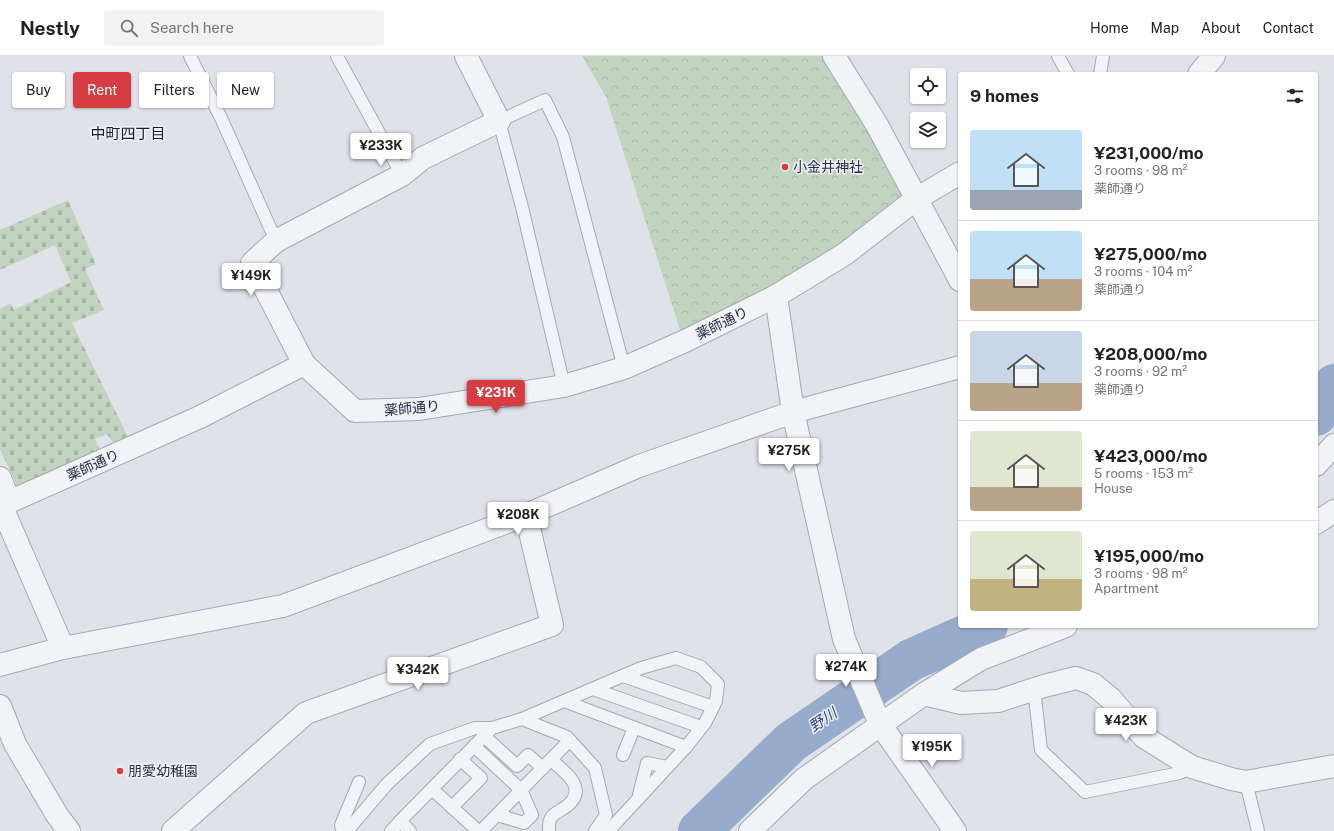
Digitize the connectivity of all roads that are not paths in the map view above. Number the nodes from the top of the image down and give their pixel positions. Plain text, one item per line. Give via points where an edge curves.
1 (190, 56) edge
2 (337, 56) edge
3 (466, 56) edge
4 (834, 56) edge
5 (1058, 56) edge
6 (1103, 56) edge
7 (1214, 56) edge
8 (1067, 72) edge
9 (1100, 72) edge
10 (1200, 72) edge
11 (499, 121) junction
12 (958, 174) edge
13 (402, 175) junction
14 (916, 199) junction
15 (276, 241) junction
16 (958, 276) edge
17 (776, 296) junction
18 (304, 364) junction
19 (624, 368) junction
20 (958, 368) edge
21 (564, 386) junction
22 (793, 412) junction
23 (1334, 445) edge
24 (1318, 463) edge
25 (0, 478) edge
26 (3, 505) edge
27 (1334, 511) edge
28 (526, 516) junction
29 (1318, 522) edge
30 (1061, 628) edge
31 (63, 648) junction
32 (0, 665) edge
33 (623, 676) junction
34 (593, 689) junction
35 (1034, 689) junction
36 (924, 694) junction
37 (564, 701) junction
38 (0, 706) edge
39 (712, 707) junction
40 (522, 719) junction
41 (880, 724) junction
42 (701, 727) junction
43 (634, 728) junction
44 (488, 732) junction
45 (569, 741) junction
46 (474, 746) junction
47 (686, 747) junction
48 (623, 756) dead end
49 (460, 759) junction
50 (547, 764) junction
51 (1334, 766) edge
52 (667, 767) junction
53 (1192, 767) junction
54 (359, 782) dead end
55 (1246, 782) junction
56 (432, 789) junction
57 (521, 790) junction
58 (638, 799) junction
59 (452, 808) junction
60 (497, 815) junction
61 (400, 821) junction
62 (484, 830) edge
63 (69, 831) edge
64 (173, 831) edge
65 (346, 831) edge
66 (391, 831) edge
67 (410, 831) edge
68 (548, 831) edge
69 (595, 831) edge
70 (605, 831) edge
71 (750, 831) edge
72 (955, 831) edge
73 (1258, 831) edge

1 - 15 lane via 222,120
2 - 13 lane
3 - 11 street
4 - 14 street via 877,125
5 - 8 lane
6 - 9 lane
7 - 10 street
11 - 13 street via 423,158
11 - 19 lane via 545,100 563,137
11 - 21 lane
12 - 14 street, 薬師通り
13 - 15 street
14 - 16 street
14 - 17 street, 薬師通り via 845,254
15 - 18 street via 252,263
17 - 19 street, 薬師通り via 686,341
17 - 22 street
18 - 21 street, 薬師通り via 355,411 419,409
18 - 26 street, 薬師通り via 193,420
19 - 21 street, 薬師通り
20 - 22 street
22 - 28 street via 639,466
22 - 41 street via 844,639
23 - 24 street
25 - 26 street via 7,495
26 - 31 street
27 - 29 street
28 - 31 street via 283,606
28 - 64 street via 552,625 306,713
30 - 36 street via 981,659
31 - 32 street
33 - 34 lane
33 - 39 lane
33 - 39 lane via 676,658 682,660 701,667 718,684 716,701
34 - 37 lane
34 - 42 lane
35 - 36 street via 998,701 961,703
35 - 53 street via 1076,678 1093,684 1111,699 1144,737
35 - 53 lane via 1041,750 1086,792 1180,773
36 - 41 street
37 - 40 lane
37 - 43 lane
38 - 63 street via 15,744
39 - 42 lane
40 - 44 lane
40 - 45 lane via 567,737
41 - 71 street via 804,779
41 - 72 street
42 - 47 lane
43 - 47 lane
43 - 48 lane
44 - 46 lane
44 - 50 lane via 517,766 528,754
44 - 65 lane via 475,728 430,744 387,784
45 - 50 lane
45 - 69 lane via 595,768 606,815
46 - 49 lane
46 - 57 lane
47 - 52 lane
49 - 56 lane
49 - 59 lane via 481,778
50 - 57 lane
50 - 68 lane via 568,775 574,781 576,792 568,805 555,812
51 - 55 street
52 - 58 lane
52 - 58 lane via 648,763
53 - 55 street
54 - 65 lane via 341,825
55 - 73 lane
56 - 59 lane
56 - 61 lane
57 - 60 lane
57 - 60 lane via 532,815 524,823
58 - 70 lane
59 - 62 lane
60 - 62 lane
61 - 66 lane
61 - 67 lane

